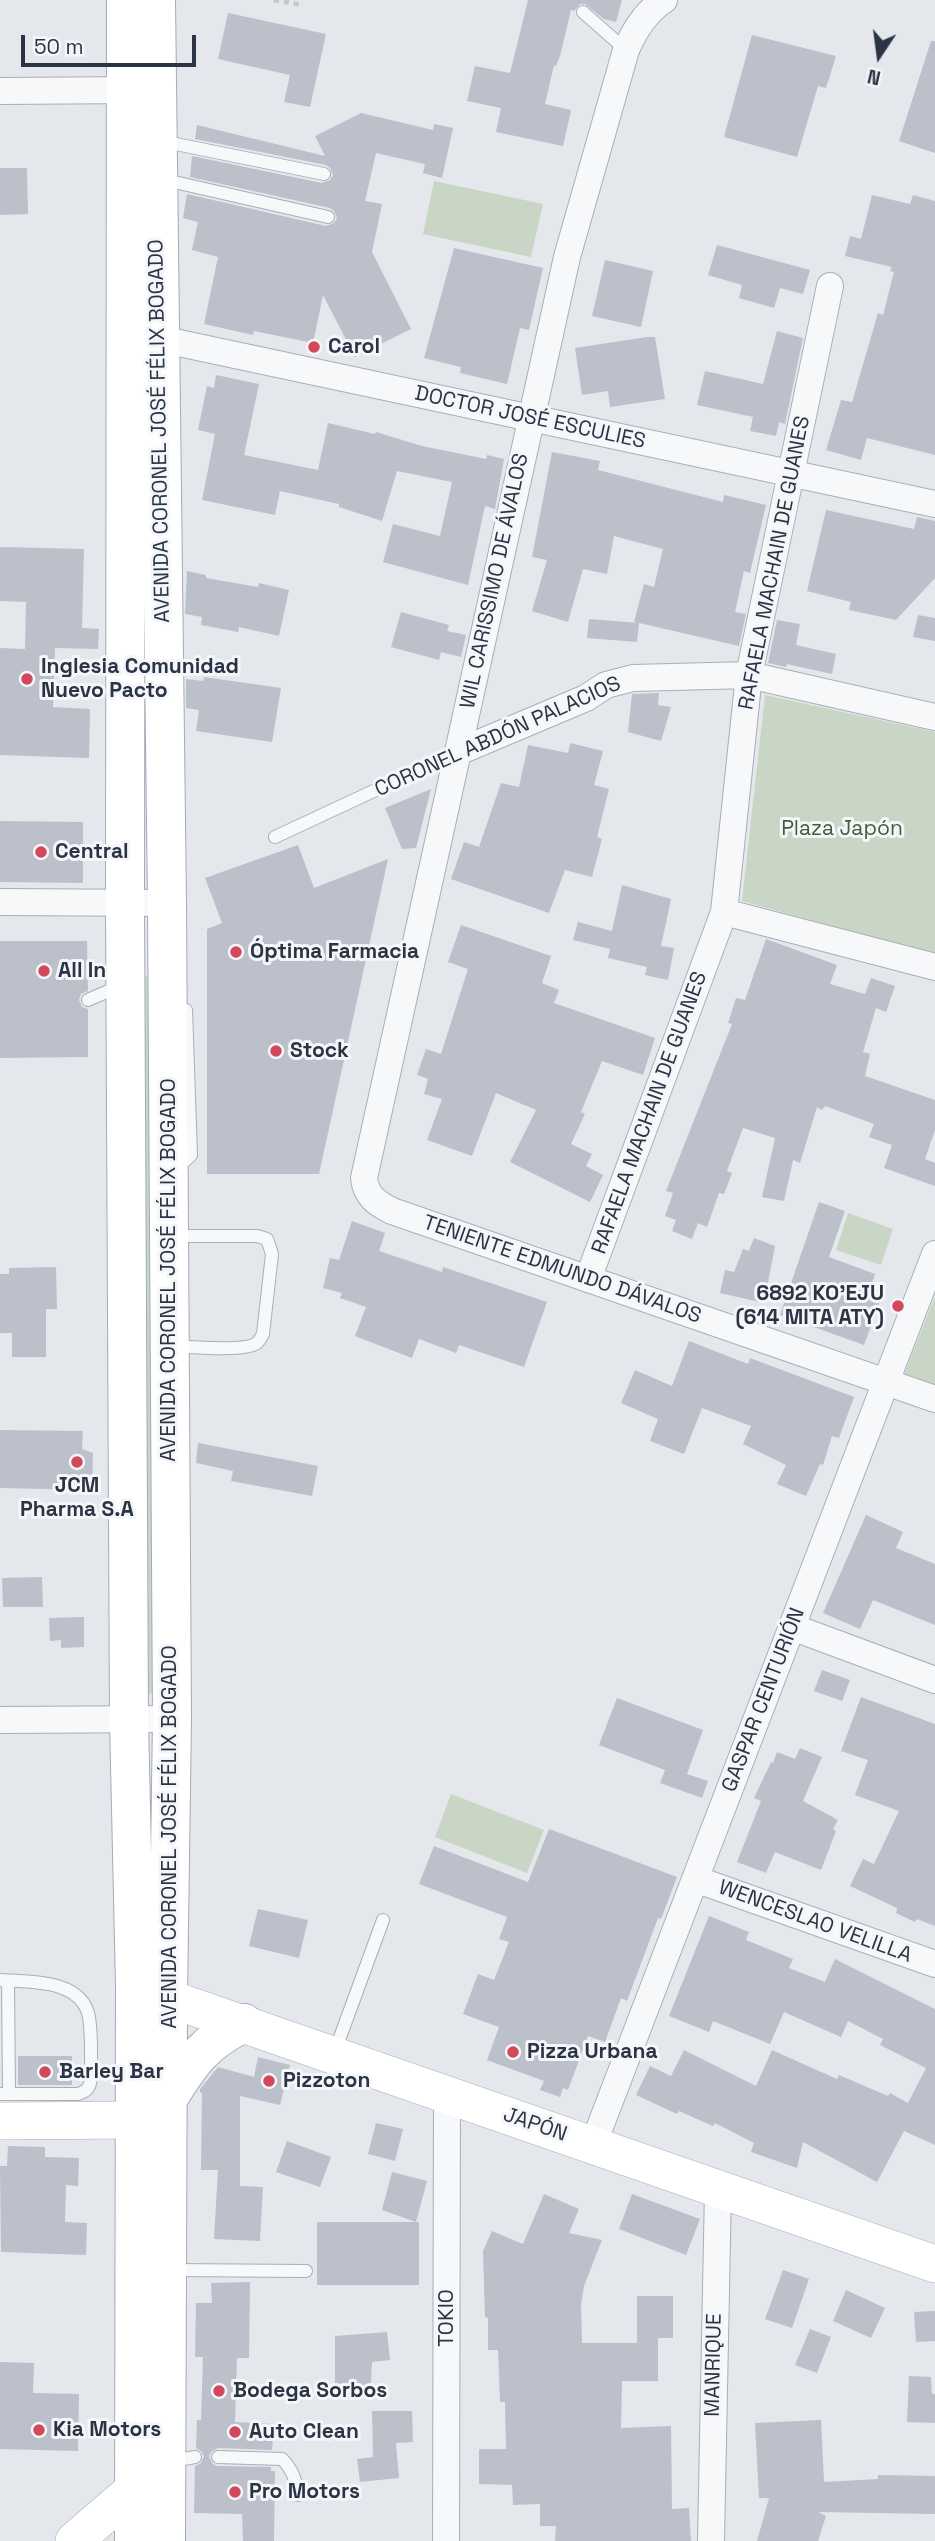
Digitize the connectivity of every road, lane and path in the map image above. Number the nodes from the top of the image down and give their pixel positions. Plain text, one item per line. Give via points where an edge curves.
1 (126, 0) edge
2 (156, 0) edge
3 (274, 0) edge
4 (657, 3) edge
5 (303, 5) dead end
6 (583, 12) dead end
7 (626, 50) junction
8 (141, 90) junction
9 (0, 91) edge
10 (157, 141) junction
11 (324, 174) dead end
12 (157, 178) junction
13 (328, 217) dead end
14 (830, 286) dead end
15 (142, 336) junction
16 (531, 418) junction
17 (792, 474) junction
18 (935, 503) edge
19 (749, 675) junction
20 (935, 717) edge
21 (458, 752) junction
22 (275, 837) dead end
23 (0, 902) edge
24 (167, 903) junction
25 (125, 904) junction
26 (724, 912) junction
27 (935, 967) edge
28 (126, 983) junction
29 (88, 1000) dead end
30 (364, 1178) joint
31 (169, 1236) junction
32 (935, 1254) edge
33 (587, 1279) junction
34 (170, 1346) junction
35 (886, 1382) junction
36 (935, 1399) edge
37 (792, 1627) junction
38 (935, 1680) edge
39 (172, 1719) junction
40 (0, 1720) edge
41 (129, 1720) junction
42 (695, 1879) junction
43 (383, 1920) dead end
44 (935, 1964) edge
45 (4, 1980) edge
46 (151, 1992) junction
47 (244, 2023) junction
48 (334, 2055) junction
49 (447, 2094) junction
50 (168, 2099) junction
51 (3, 2103) edge
52 (135, 2120) junction
53 (593, 2145) junction
54 (718, 2189) junction
55 (935, 2264) edge
56 (167, 2270) junction
57 (306, 2271) dead end
58 (218, 2457) dead end
59 (181, 2460) junction
60 (135, 2489) junction
61 (298, 2495) dead end
62 (74, 2541) edge
63 (134, 2541) edge
64 (166, 2541) edge
65 (446, 2541) edge
66 (710, 2541) edge

1 - 8 main road, AVENIDA CORONEL JOSÉ FÉLIX BOGADO
2 - 8 main road, AVENIDA CORONEL JOSÉ FÉLIX BOGADO
3 - 5 path
4 - 7 street, WIL CARISSIMO DE ÁVALOS
6 - 7 lane
7 - 16 street, WIL CARISSIMO DE ÁVALOS via 567,257
8 - 9 street
8 - 10 main road, AVENIDA CORONEL JOSÉ FÉLIX BOGADO
8 - 15 main road, AVENIDA CORONEL JOSÉ FÉLIX BOGADO
10 - 11 lane
10 - 12 main road, AVENIDA CORONEL JOSÉ FÉLIX BOGADO
12 - 13 lane
12 - 15 main road, AVENIDA CORONEL JOSÉ FÉLIX BOGADO
14 - 17 street, RAFAELA MACHAIN DE GUANES
15 - 16 street, DOCTOR JOSÉ ESCULIES
15 - 24 main road, AVENIDA CORONEL JOSÉ FÉLIX BOGADO
15 - 25 main road, AVENIDA CORONEL JOSÉ FÉLIX BOGADO
16 - 17 street, DOCTOR JOSÉ ESCULIES
16 - 21 street, WIL CARISSIMO DE ÁVALOS
17 - 18 street, DOCTOR JOSÉ ESCULIES
17 - 19 street, RAFAELA MACHAIN DE GUANES
19 - 20 street, CORONEL ABDÓN PALACIOS
19 - 21 street, CORONEL ABDÓN PALACIOS via 634,678 606,685 586,698
19 - 26 street, RAFAELA MACHAIN DE GUANES
21 - 22 lane, CORONEL ABDÓN PALACIOS
21 - 30 street, WIL CARISSIMO DE ÁVALOS
23 - 25 street
24 - 25 street
24 - 31 main road, AVENIDA CORONEL JOSÉ FÉLIX BOGADO via 177,978
25 - 28 main road, AVENIDA CORONEL JOSÉ FÉLIX BOGADO
26 - 27 street
26 - 33 street, RAFAELA MACHAIN DE GUANES
28 - 29 lane
28 - 41 main road, AVENIDA CORONEL JOSÉ FÉLIX BOGADO
30 - 33 street, TENIENTE EDMUNDO DÁVALOS via 369,1195 382,1206
31 - 34 main road, AVENIDA CORONEL JOSÉ FÉLIX BOGADO
31 - 34 lane via 257,1236 267,1239 272,1254 259,1341 231,1348
32 - 35 street, GASPAR CENTURIÓN
33 - 35 street, TENIENTE EDMUNDO DÁVALOS
34 - 39 main road, AVENIDA CORONEL JOSÉ FÉLIX BOGADO
35 - 36 street, TENIENTE EDMUNDO DÁVALOS
35 - 37 street, GASPAR CENTURIÓN
37 - 38 street
37 - 42 street, GASPAR CENTURIÓN
39 - 41 street
39 - 46 main road, AVENIDA CORONEL JOSÉ FÉLIX BOGADO
40 - 41 street
41 - 46 main road, AVENIDA CORONEL JOSÉ FÉLIX BOGADO
42 - 44 street, WENCESLAO VELILLA
42 - 53 street, GASPAR CENTURIÓN
43 - 48 lane
45 - 51 lane
45 - 51 lane via 65,1988 76,1996 89,2014 91,2066 86,2091
46 - 47 street, JAPÓN
46 - 50 main road, AVENIDA CORONEL JOSÉ FÉLIX BOGADO
46 - 52 main road, AVENIDA CORONEL JOSÉ FÉLIX BOGADO
47 - 48 street, JAPÓN
47 - 50 main road via 220,2035 196,2056
48 - 49 street, JAPÓN
49 - 53 street, JAPÓN
49 - 65 street, TOKIO
50 - 56 main road, AVENIDA CORONEL JOSÉ FÉLIX BOGADO
51 - 52 street
52 - 60 main road, AVENIDA CORONEL JOSÉ FÉLIX BOGADO
53 - 54 street, JAPÓN
54 - 55 street, JAPÓN
54 - 66 street, MANRIQUE
56 - 57 lane
56 - 59 main road, AVENIDA CORONEL JOSÉ FÉLIX BOGADO
58 - 61 lane via 282,2459 290,2467
59 - 60 street
59 - 64 main road, AVENIDA CORONEL JOSÉ FÉLIX BOGADO
60 - 62 street
60 - 63 main road, AVENIDA CORONEL JOSÉ FÉLIX BOGADO

